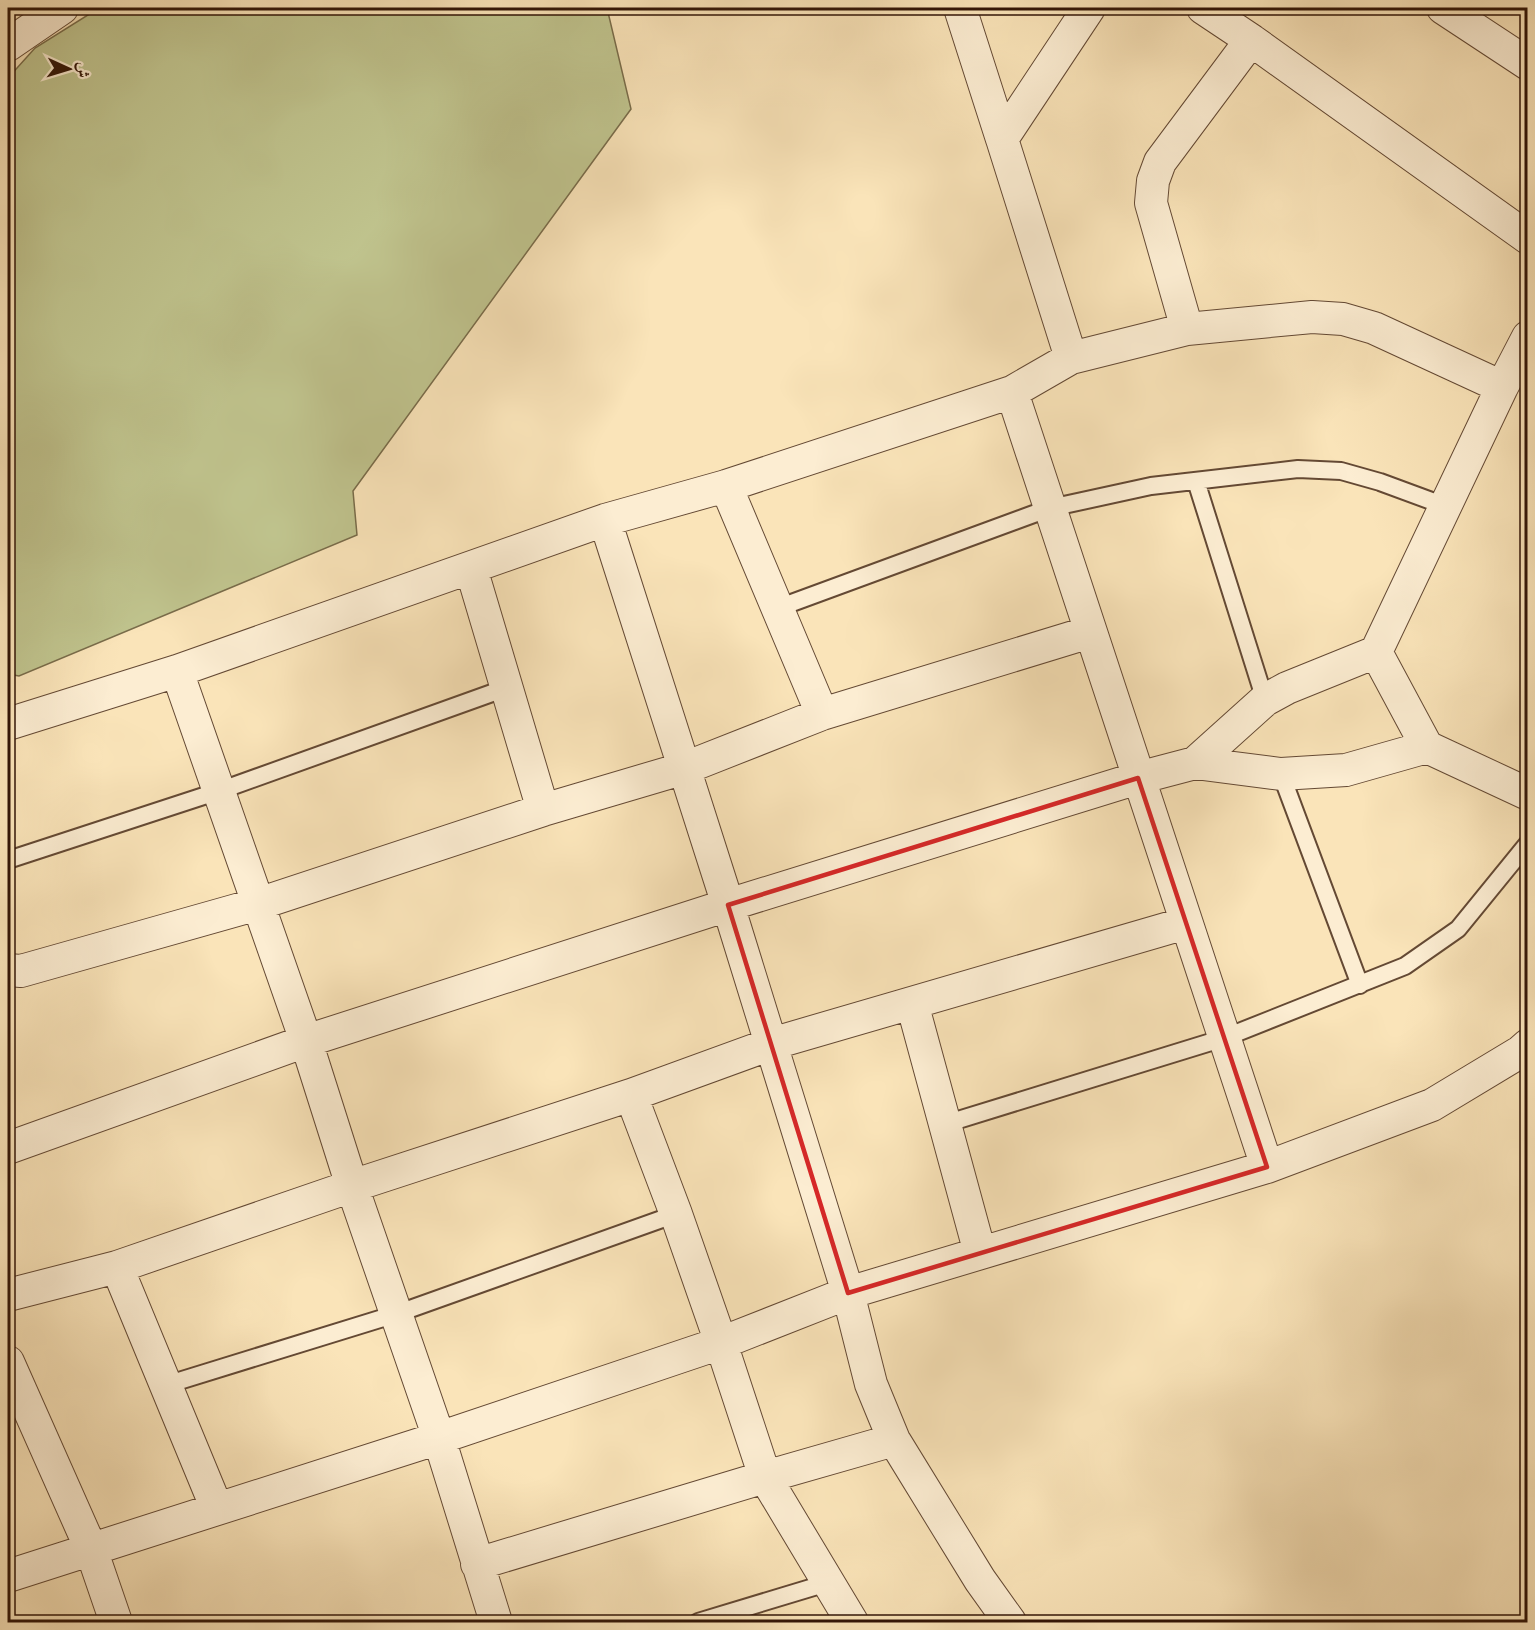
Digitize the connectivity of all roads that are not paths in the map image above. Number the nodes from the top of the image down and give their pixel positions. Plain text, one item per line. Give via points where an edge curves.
1 (62, 8) edge
2 (960, 8) edge
3 (1089, 8) edge
4 (1203, 8) edge
5 (1443, 8) edge
6 (1251, 40) junction
7 (8, 45) edge
8 (1527, 64) edge
9 (1002, 139) junction
10 (1527, 238) edge
11 (1187, 329) junction
12 (1527, 337) edge
13 (1071, 358) junction
14 (1502, 387) junction
15 (1012, 392) junction
16 (1197, 481) junction
17 (726, 486) junction
18 (1445, 506) junction
19 (1050, 508) junction
20 (605, 520) junction
21 (471, 568) junction
22 (778, 608) junction
23 (1090, 632) junction
24 (1376, 652) junction
25 (177, 671) junction
26 (506, 688) junction
27 (1265, 700) junction
28 (822, 714) junction
29 (8, 724) edge
30 (1427, 747) junction
31 (1195, 763) junction
32 (685, 768) junction
33 (1281, 774) junction
34 (1138, 778) junction
35 (219, 791) junction
36 (1527, 794) edge
37 (543, 810) junction
38 (1527, 843) edge
39 (8, 860) edge
40 (258, 904) junction
41 (729, 905) junction
42 (1186, 923) junction
43 (8, 970) edge
44 (1360, 985) junction
45 (912, 1003) junction
46 (1224, 1038) junction
47 (306, 1041) junction
48 (771, 1044) junction
49 (1525, 1054) edge
50 (631, 1095) junction
51 (945, 1124) junction
52 (8, 1148) edge
53 (1267, 1167) junction
54 (352, 1186) junction
55 (676, 1214) junction
56 (980, 1253) junction
57 (117, 1266) junction
58 (848, 1293) junction
59 (8, 1295) edge
60 (396, 1314) junction
61 (721, 1342) junction
62 (8, 1362) edge
63 (166, 1385) junction
64 (439, 1438) junction
65 (894, 1440) junction
66 (765, 1477) junction
67 (217, 1509) junction
68 (91, 1549) junction
69 (477, 1564) junction
70 (8, 1576) edge
71 (827, 1583) junction
72 (722, 1619) edge
73 (116, 1623) edge
74 (496, 1623) edge
75 (698, 1623) edge
76 (852, 1623) edge
77 (1010, 1623) edge

1 - 7 street
2 - 9 street
3 - 9 street
4 - 6 street
5 - 8 street
6 - 10 street
6 - 11 street via 1160,162 1153,181 1151,203
9 - 13 street
11 - 13 street
11 - 14 street via 1312,317 1343,319 1374,328
12 - 14 street
13 - 15 street
14 - 18 street
15 - 17 street
15 - 19 street
16 - 18 lane via 1298,470 1341,471
16 - 19 lane via 1151,486
16 - 27 lane
17 - 20 street
17 - 22 street
18 - 24 street
19 - 22 lane
19 - 23 street
20 - 21 street
20 - 32 street
21 - 25 street
21 - 26 street
22 - 28 street
23 - 28 street
23 - 34 street
24 - 27 street
24 - 30 street
25 - 29 street
25 - 35 street
26 - 35 lane
26 - 37 street
27 - 31 street
28 - 32 street
30 - 33 street via 1346,771
30 - 36 street
31 - 33 street
31 - 34 street
32 - 37 street
32 - 41 street
33 - 44 lane
34 - 41 street
34 - 42 street
35 - 39 lane
35 - 40 street
37 - 40 street
38 - 44 lane via 1458,929 1405,966
40 - 43 street via 21,971
40 - 47 street
41 - 47 street
41 - 48 street
42 - 45 street
42 - 46 street
44 - 46 lane
45 - 48 street
45 - 51 street
46 - 51 lane
46 - 53 street
47 - 52 street
47 - 54 street
48 - 50 street
48 - 58 street
49 - 53 street via 1432,1105
50 - 54 street
50 - 55 street
51 - 56 street
53 - 56 street
54 - 57 street
54 - 60 street
55 - 60 lane
55 - 61 street
56 - 58 street
57 - 59 street
57 - 63 street
58 - 61 street
58 - 65 street via 871,1384
60 - 63 lane
60 - 64 street
61 - 64 street
61 - 66 street
62 - 68 street
63 - 67 street
64 - 67 street
64 - 69 street
65 - 66 street
65 - 77 street
66 - 69 street
66 - 71 street
67 - 68 street
68 - 70 street
68 - 73 street
69 - 74 street
71 - 72 lane
71 - 76 street
72 - 75 lane

